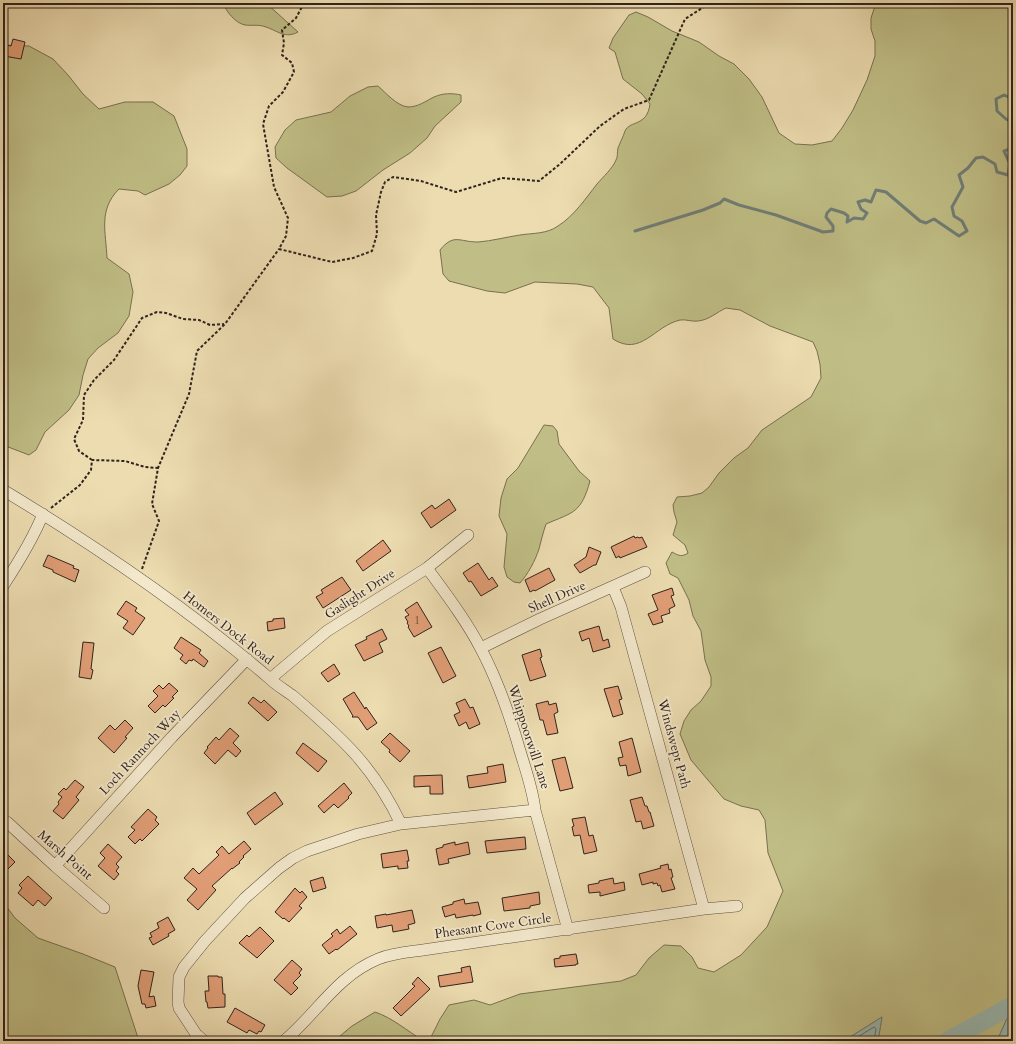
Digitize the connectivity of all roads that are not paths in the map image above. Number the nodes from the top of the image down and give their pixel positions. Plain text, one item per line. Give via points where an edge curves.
1 (3, 490) edge
2 (43, 514) junction
3 (468, 535) dead end
4 (427, 568) junction
5 (645, 572) dead end
6 (3, 586) edge
7 (613, 587) junction
8 (481, 648) junction
9 (247, 659) junction
10 (270, 680) junction
11 (535, 810) junction
12 (7, 822) dead end
13 (401, 824) junction
14 (55, 866) junction
15 (737, 906) dead end
16 (104, 908) dead end
17 (704, 910) junction
18 (568, 930) junction
19 (204, 1041) edge
20 (284, 1041) edge

1 - 2 street, Homers Dock Road
2 - 6 street via 23,555
2 - 9 street, Homers Dock Road via 139,577
3 - 4 street, Gaslight Drive
4 - 8 street, Whippoorwill Lane
4 - 10 street, Gaslight Drive via 327,631
5 - 7 street, Shell Drive
7 - 8 street, Shell Drive
7 - 17 street, Windswept Path via 621,607
8 - 11 street, Whippoorwill Lane via 496,680 514,731 534,796
9 - 10 street, Homers Dock Road
9 - 14 street, Loch Rannoch Way
10 - 13 street, Homers Dock Road via 292,696 355,754 395,810
11 - 13 street
11 - 18 street, Whippoorwill Lane
12 - 14 street, Marsh Point
13 - 19 street via 358,834 307,851 279,868 245,898 179,976 179,1008 196,1034
14 - 16 street, Marsh Point
15 - 17 street, Pheasant Cove Circle
17 - 18 street, Pheasant Cove Circle
18 - 20 street, Pheasant Cove Circle via 379,958 349,975 335,987

